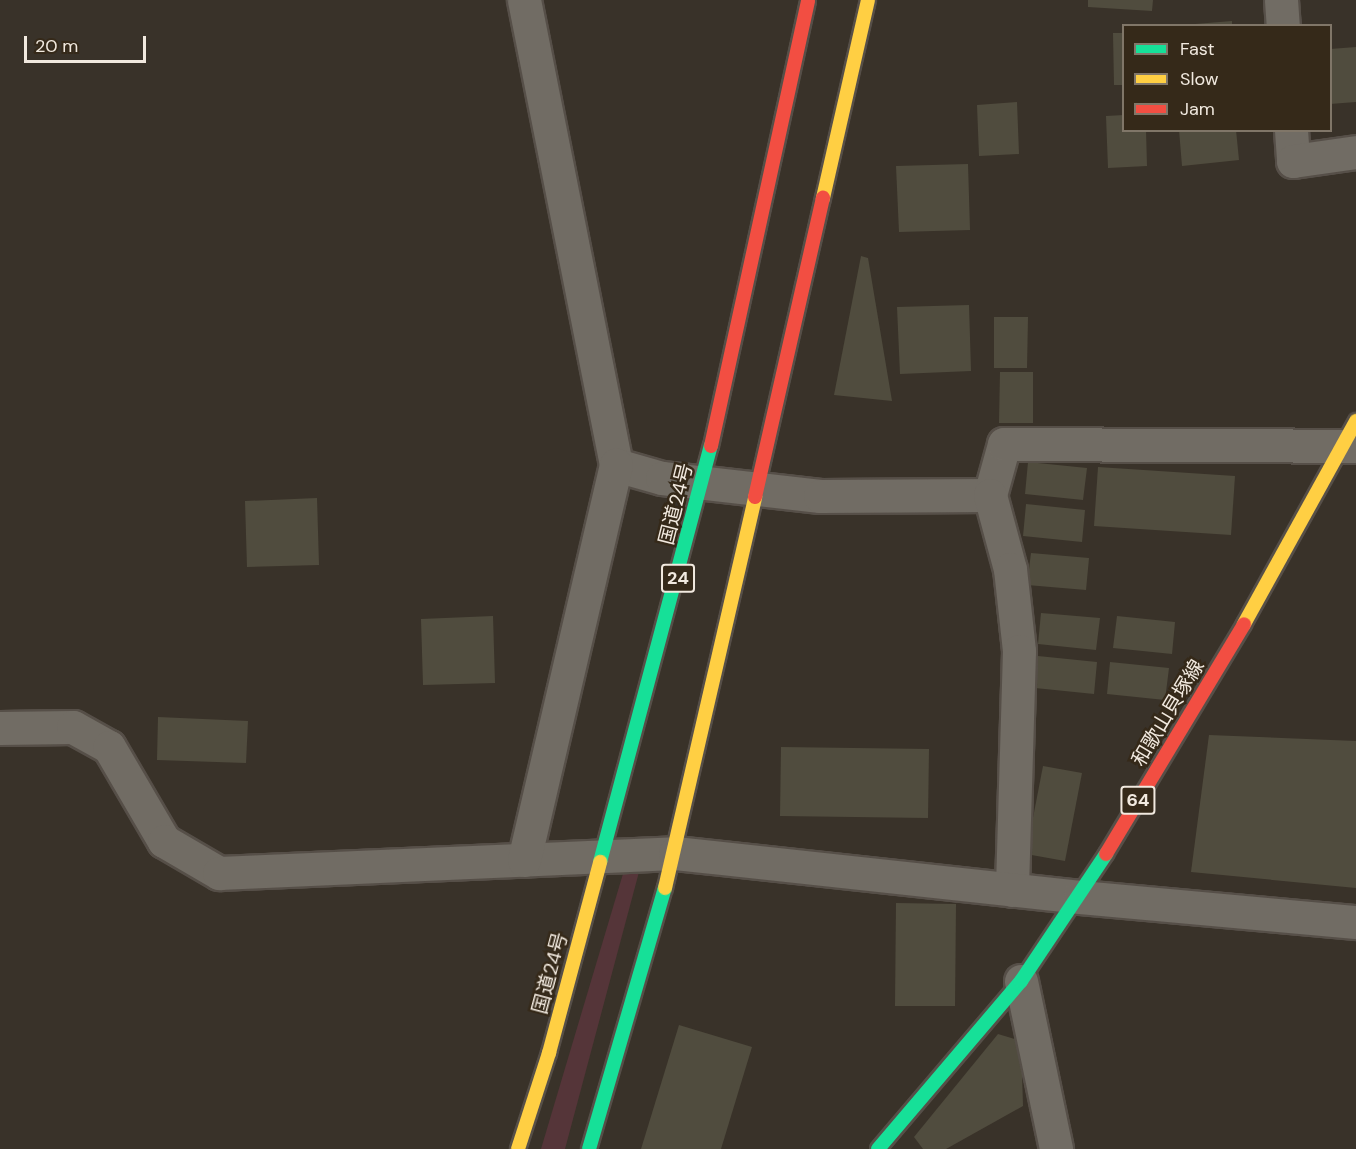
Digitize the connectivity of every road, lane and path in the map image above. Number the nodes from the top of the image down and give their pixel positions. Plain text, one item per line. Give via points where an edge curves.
1 (524, 0) edge
2 (808, 0) edge
3 (868, 0) edge
4 (1281, 0) edge
5 (1283, 24) edge
6 (1291, 132) edge
7 (1356, 152) edge
8 (1352, 437) edge
9 (616, 465) junction
10 (703, 482) junction
11 (759, 487) junction
12 (990, 495) junction
13 (0, 728) edge
14 (675, 853) junction
15 (602, 857) junction
16 (524, 861) junction
17 (1012, 890) junction
18 (1080, 897) junction
19 (1356, 922) edge
20 (1021, 981) junction
21 (518, 1149) edge
22 (589, 1149) edge
23 (878, 1149) edge
24 (1056, 1149) edge

1 - 9 street
2 - 10 main road, 国道24号 / 24
3 - 11 main road
4 - 5 street
6 - 7 street via 1293,162
8 - 12 street via 1004,444
8 - 18 main road, 和歌山貝塚線 / 64
9 - 10 street via 662,478
9 - 16 street
10 - 11 street
10 - 15 main road, 国道24号 / 24
11 - 12 street via 820,496
11 - 14 main road
12 - 17 street via 1010,569 1018,651
13 - 16 street via 73,727 109,747 164,841 219,873
14 - 15 street
14 - 17 street
14 - 22 main road
15 - 16 street
15 - 21 main road, 国道24号 / 24
17 - 18 street
18 - 19 street
18 - 20 main road, 和歌山貝塚線 / 64
20 - 23 main road, 和歌山貝塚線 / 64
20 - 24 street

